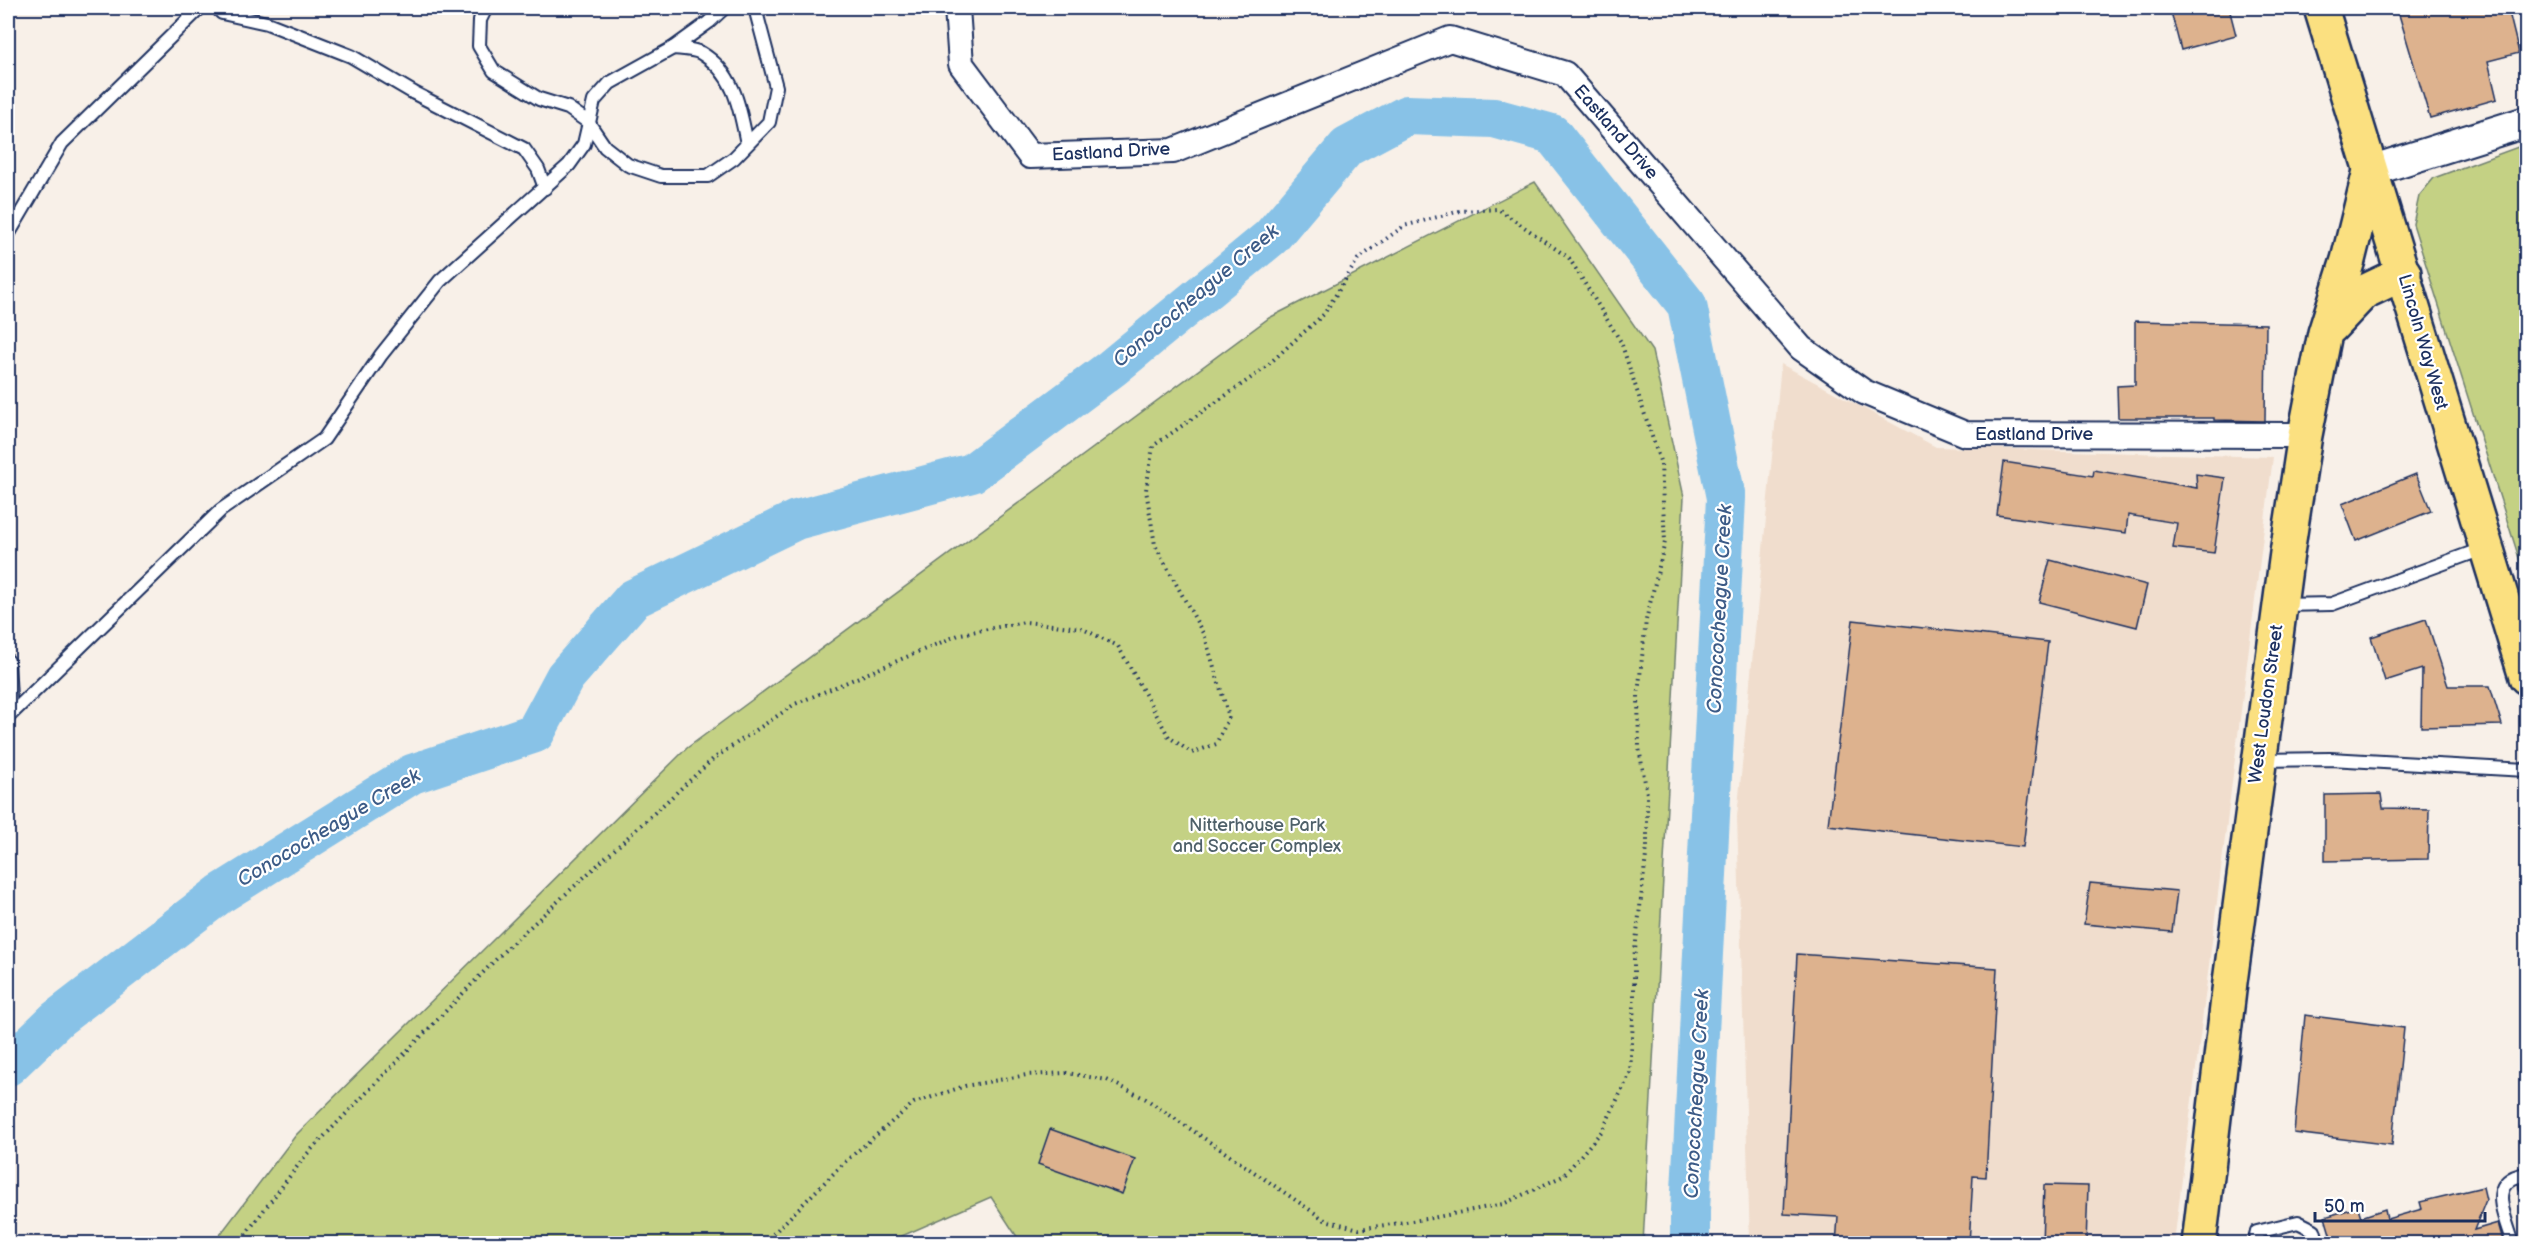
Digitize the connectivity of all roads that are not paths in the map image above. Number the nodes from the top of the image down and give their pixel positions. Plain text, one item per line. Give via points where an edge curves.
1 (200, 8) edge
2 (217, 8) edge
3 (486, 8) edge
4 (724, 8) edge
5 (755, 8) edge
6 (957, 8) edge
7 (2321, 8) edge
8 (673, 48) junction
9 (588, 122) junction
10 (2526, 122) edge
11 (747, 144) junction
12 (2370, 171) junction
13 (545, 188) junction
14 (8, 235) edge
15 (2403, 273) junction
16 (2325, 333) junction
17 (2306, 435) junction
18 (2486, 547) junction
19 (2280, 605) junction
20 (8, 661) edge
21 (2525, 665) edge
22 (8, 707) edge
23 (8, 717) edge
24 (2259, 760) junction
25 (2526, 770) edge
26 (2526, 1175) edge
27 (2526, 1187) edge
28 (2199, 1244) edge
29 (2254, 1244) edge
30 (2318, 1244) edge
31 (2513, 1244) edge

1 - 14 lane via 63,143
2 - 13 lane via 222,13 267,23 351,56 524,149
3 - 9 lane via 480,20 479,46 494,71 539,99 568,108
4 - 8 lane
5 - 11 lane via 776,87 770,122
6 - 17 street, Eastland Drive via 961,64 1030,156 1173,151 1450,39 1565,74 1801,348 1864,392 1965,434
7 - 12 highway, Lincoln Way West
8 - 9 lane via 610,83 594,101
8 - 11 lane via 700,52 722,71 738,96
9 - 11 lane via 605,147 628,165 661,176 708,176
9 - 13 lane via 584,144
10 - 12 street
12 - 15 highway, Lincoln Way West
12 - 16 highway, West Loudon Street
13 - 23 lane via 440,281 381,355 324,440 221,510
15 - 16 highway via 2364,292
15 - 18 highway, Lincoln Way West
16 - 17 highway, West Loudon Street
17 - 19 highway, West Loudon Street
18 - 19 lane via 2332,604
18 - 21 highway, Lincoln Way West
19 - 24 highway, West Loudon Street
20 - 22 lane
24 - 25 lane via 2330,759
24 - 28 highway, West Loudon Street
26 - 27 lane
26 - 31 lane via 2513,1176 2503,1185 2501,1198
29 - 30 lane via 2257,1233 2298,1222 2314,1230

